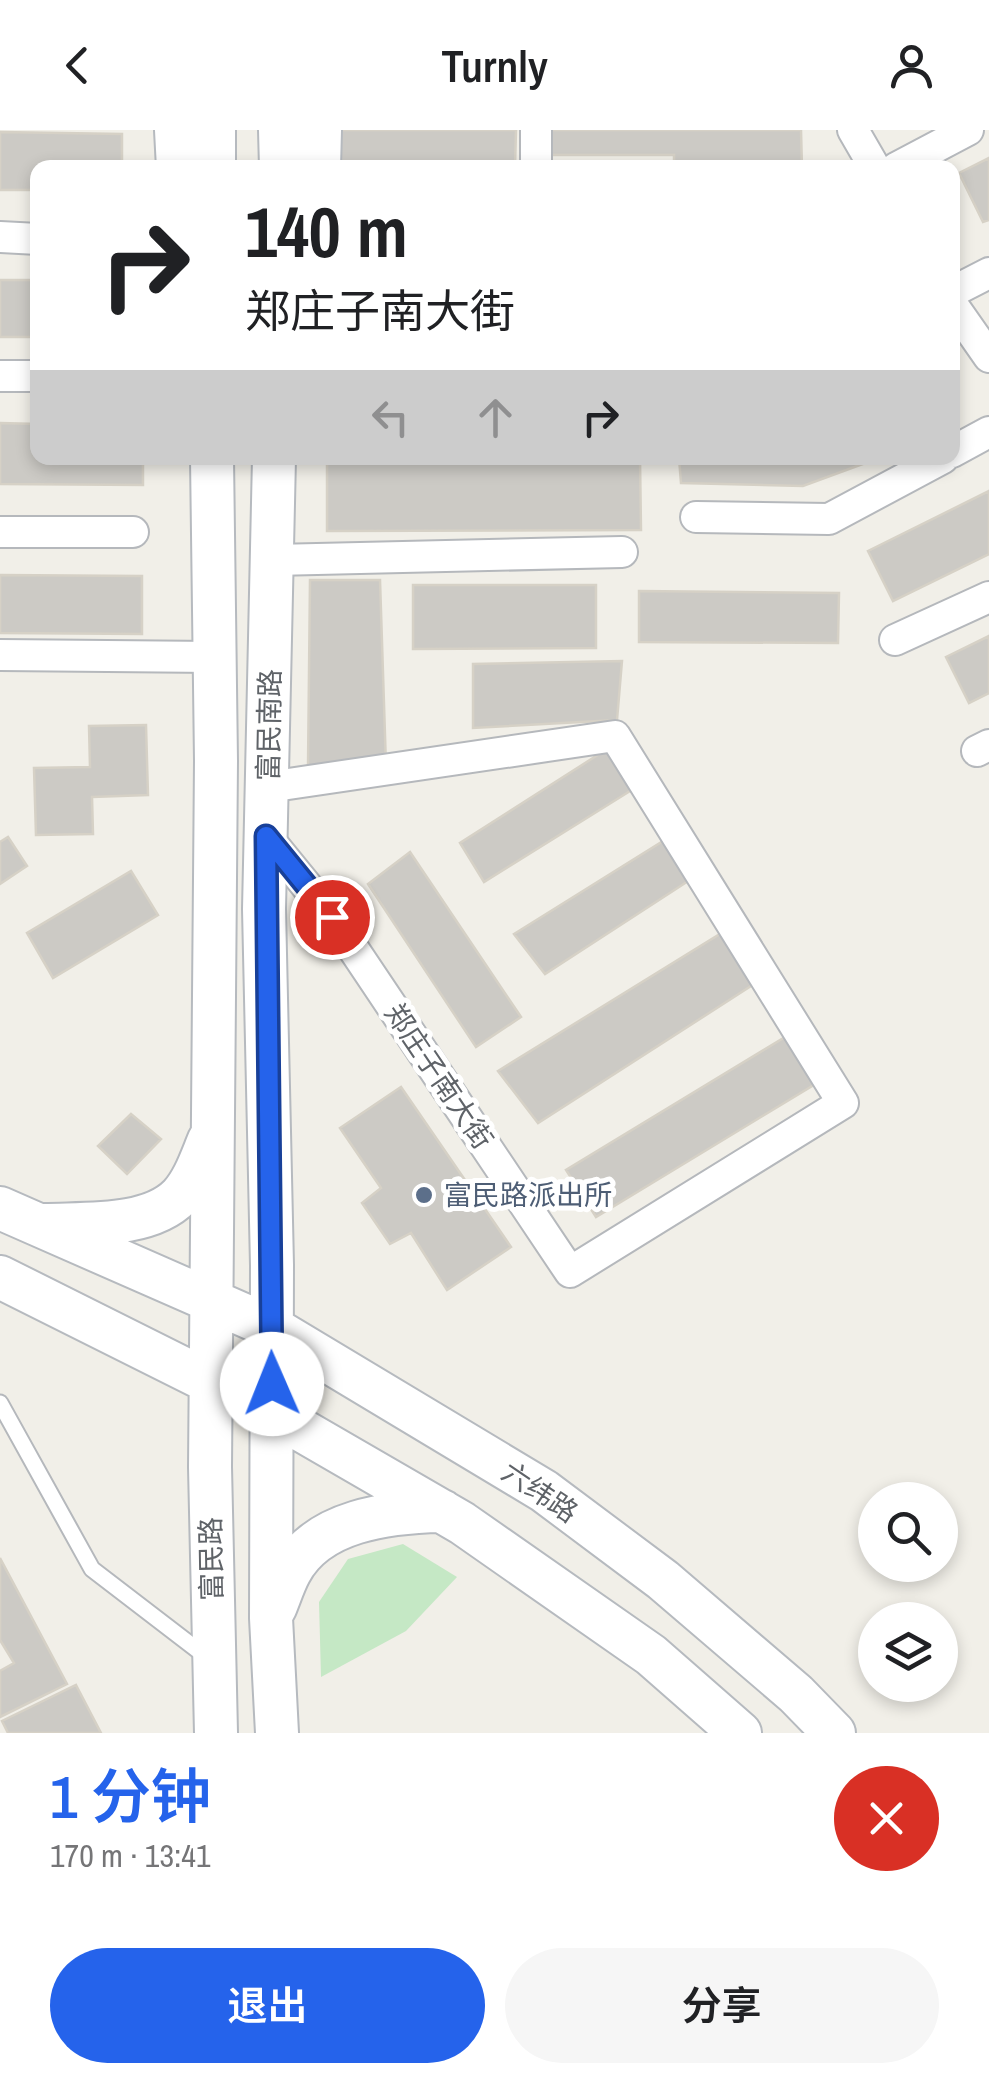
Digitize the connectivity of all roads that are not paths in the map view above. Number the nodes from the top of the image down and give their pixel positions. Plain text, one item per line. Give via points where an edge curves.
1 (176, 130) edge
2 (214, 130) edge
3 (280, 130) edge
4 (320, 130) edge
5 (536, 130) edge
6 (854, 130) edge
7 (968, 130) edge
8 (178, 160) edge
9 (214, 160) edge
10 (280, 160) edge
11 (319, 160) edge
12 (536, 160) edge
13 (870, 160) edge
14 (911, 160) edge
15 (0, 237) edge
16 (30, 238) edge
17 (989, 273) edge
18 (960, 288) edge
19 (960, 315) edge
20 (989, 357) edge
21 (0, 376) edge
22 (30, 376) edge
23 (989, 432) edge
24 (960, 448) edge
25 (212, 465) edge
26 (274, 465) edge
27 (930, 465) edge
28 (696, 517) dead end
29 (0, 532) edge
30 (133, 532) dead end
31 (622, 552) dead end
32 (274, 560) junction
33 (989, 597) edge
34 (895, 640) dead end
35 (0, 655) edge
36 (214, 656) junction
37 (268, 788) junction
38 (266, 836) junction
39 (215, 1126) junction
40 (19, 1217) edge
41 (0, 1277) edge
42 (212, 1301) junction
43 (271, 1327) junction
44 (210, 1385) junction
45 (0, 1403) edge
46 (272, 1413) junction
47 (442, 1511) junction
48 (271, 1618) junction
49 (212, 1661) junction
50 (216, 1733) edge
51 (277, 1733) edge
52 (740, 1733) edge
53 (834, 1733) edge

1 - 8 main road
2 - 9 main road
3 - 10 main road
4 - 11 main road
5 - 12 street
6 - 13 street
7 - 14 street
15 - 16 street
17 - 18 street
19 - 20 street
21 - 22 street
23 - 24 street
25 - 36 main road, 富民南路
26 - 32 main road, 富民南路
27 - 28 street via 829,519
29 - 30 street
31 - 32 street
32 - 37 main road, 富民南路
33 - 34 street
35 - 36 street
36 - 39 main road, 富民南路
37 - 38 main road, 富民南路
37 - 38 street, 郑庄子南大街 via 614,736 843,1103 570,1272 332,917
38 - 43 main road, 富民南路
39 - 40 main road via 179,1196 150,1214
39 - 42 main road, 富民路
40 - 42 main road
41 - 44 main road
42 - 43 main road, 六纬路
42 - 44 main road, 富民路
43 - 46 main road, 富民南路
43 - 53 main road, 六纬路 via 544,1491 663,1580
44 - 46 main road
44 - 49 main road, 富民路
45 - 49 lane via 92,1570
46 - 47 main road
46 - 48 main road
47 - 48 main road via 374,1518 314,1543 290,1570
47 - 52 main road via 651,1655
48 - 51 main road
49 - 50 main road, 富民路

